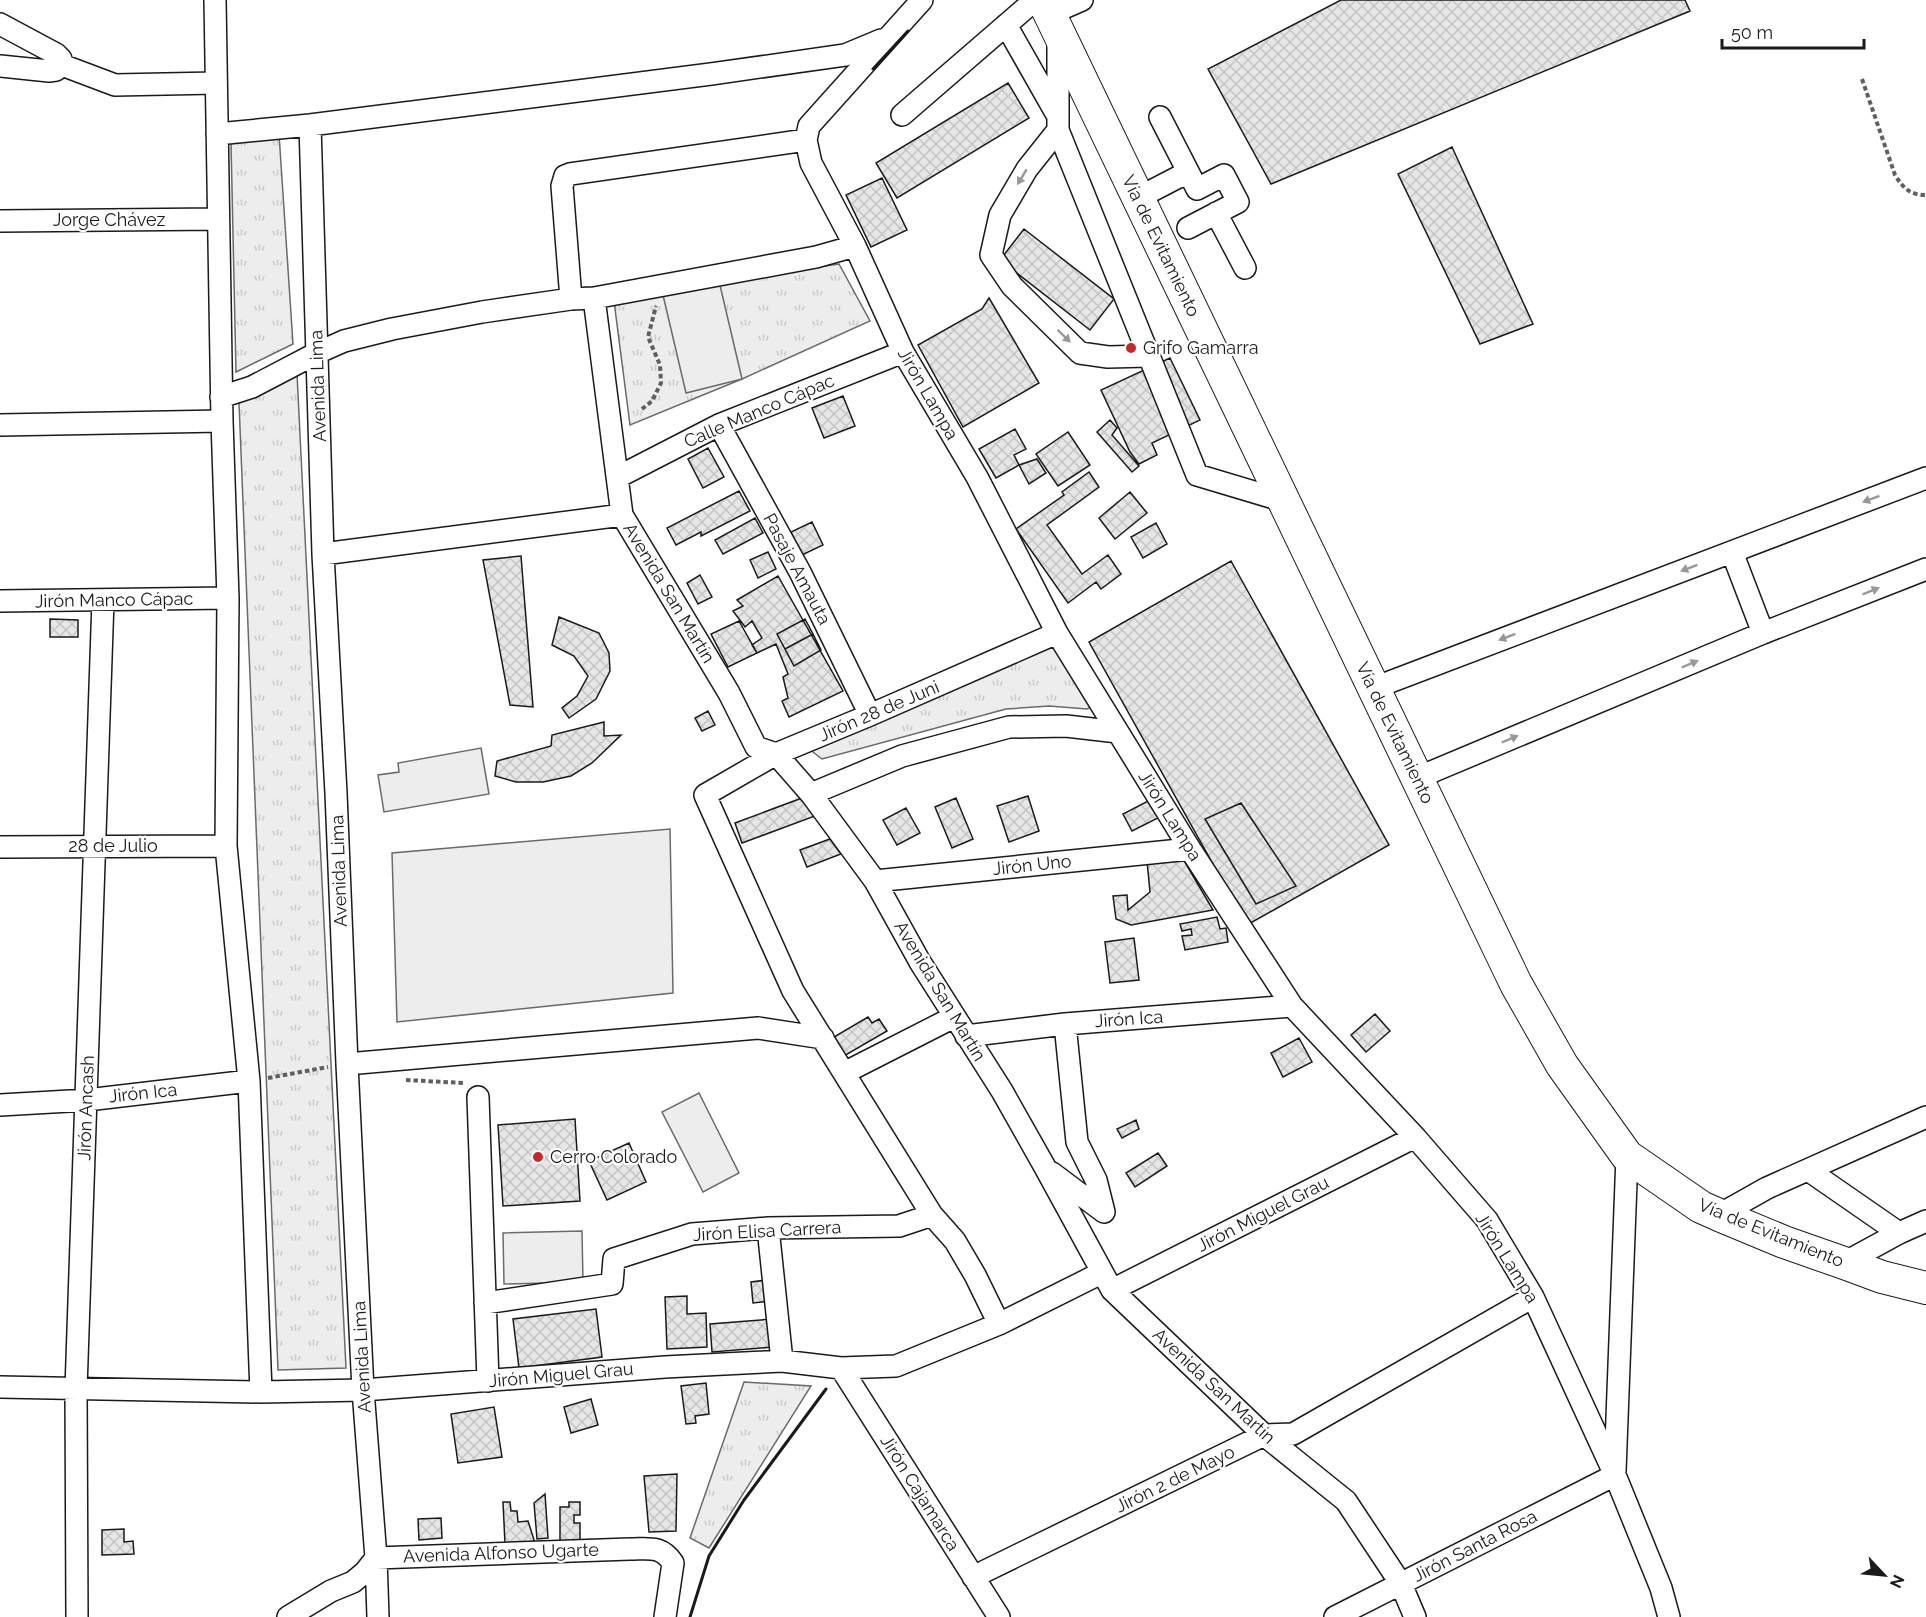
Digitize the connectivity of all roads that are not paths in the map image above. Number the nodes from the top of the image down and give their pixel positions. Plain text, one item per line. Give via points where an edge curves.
1 (214, 0) edge
2 (922, 0) edge
3 (1082, 0) edge
4 (1047, 11) edge
5 (0, 24) edge
6 (1006, 25) junction
7 (888, 37) junction
8 (62, 65) junction
9 (0, 66) edge
10 (216, 83) junction
11 (902, 115) dead end
12 (1160, 117) dead end
13 (1057, 122) junction
14 (310, 125) junction
15 (217, 134) junction
16 (806, 140) junction
17 (1188, 172) junction
18 (1138, 198) junction
19 (1216, 213) junction
20 (218, 219) junction
21 (0, 220) edge
22 (1188, 228) dead end
23 (855, 246) junction
24 (1245, 268) dead end
25 (594, 298) junction
26 (571, 299) junction
27 (903, 352) junction
28 (317, 353) junction
29 (1149, 356) junction
30 (221, 397) junction
31 (222, 421) junction
32 (719, 425) junction
33 (0, 426) edge
34 (618, 477) junction
35 (1926, 478) edge
36 (1284, 501) junction
37 (622, 515) junction
38 (1732, 552) junction
39 (323, 554) junction
40 (1926, 569) edge
41 (228, 598) junction
42 (103, 600) junction
43 (0, 601) edge
44 (1057, 633) junction
45 (1763, 633) junction
46 (1374, 688) junction
47 (870, 715) junction
48 (1118, 732) junction
49 (776, 754) junction
50 (1417, 778) junction
51 (811, 794) junction
52 (95, 846) junction
53 (226, 846) junction
54 (0, 847) edge
55 (1190, 849) junction
56 (875, 881) junction
57 (1292, 1006) junction
58 (954, 1017) junction
59 (1065, 1024) junction
60 (966, 1036) junction
61 (823, 1038) junction
62 (347, 1064) junction
63 (844, 1073) junction
64 (249, 1082) junction
65 (478, 1097) road end
66 (87, 1100) junction
67 (0, 1104) edge
68 (1926, 1118) edge
69 (1415, 1137) junction
70 (1627, 1156) junction
71 (1046, 1169) junction
72 (1808, 1170) junction
73 (932, 1215) junction
74 (1719, 1215) junction
75 (1926, 1221) edge
76 (768, 1228) junction
77 (1899, 1233) junction
78 (1844, 1263) junction
79 (1106, 1282) junction
80 (1926, 1288) edge
81 (1533, 1297) junction
82 (485, 1303) junction
83 (999, 1324) junction
84 (782, 1361) junction
85 (842, 1368) junction
86 (488, 1381) junction
87 (0, 1387) edge
88 (76, 1389) junction
89 (363, 1390) junction
90 (261, 1392) junction
91 (1264, 1436) junction
92 (1615, 1475) junction
93 (376, 1558) junction
94 (973, 1577) junction
95 (1401, 1584) junction
96 (77, 1617) edge
97 (288, 1617) edge
98 (378, 1617) edge
99 (665, 1617) edge
100 (999, 1617) edge
101 (1335, 1617) edge
102 (1415, 1617) edge
103 (1669, 1617) edge

1 - 10 street
2 - 7 street
3 - 4 street
4 - 6 street
4 - 13 street
4 - 18 highway, Vía de Evitamiento
5 - 8 street via 56,54
6 - 11 street
6 - 13 street
7 - 14 street via 844,55
7 - 16 street via 809,126
8 - 9 street via 49,71
8 - 10 street via 115,85
10 - 15 street
12 - 17 street
13 - 29 street
13 -> 29 street via 1000,215 991,255 1012,286 1080,352 1108,357
14 - 15 street
14 - 28 street, Avenida Lima
15 - 20 street
16 - 23 street, Jirón Lampa via 811,163
16 - 26 street via 565,176 562,186
17 - 18 street
17 - 19 street via 1197,189 1224,175 1238,202
18 - 36 highway, Vía de Evitamiento
19 - 22 street
19 - 24 street
20 - 21 street, Jorge Chávez
20 - 30 street
23 - 25 street via 816,257
23 - 27 street, Jirón Lampa
25 - 26 street
25 - 34 street, Avenida San Martín
26 - 28 street via 392,329 344,341
27 - 32 street, Calle Manco Cápac
27 - 44 street, Jirón Lampa via 977,477
28 - 30 street via 252,387
28 - 39 street, Avenida Lima
29 - 36 street via 1197,475
30 - 31 street
31 - 33 street
31 - 41 street
32 - 34 street, Calle Manco Cápac
32 - 47 street, Pasaje Amauta via 800,572
34 - 37 street, Avenida San Martín
35 -> 38 street
36 - 46 highway, Vía de Evitamiento
37 - 39 street
37 - 49 street, Avenida San Martín via 729,693 756,747
38 - 45 street
38 -> 46 street
39 - 62 street, Avenida Lima
45 -> 40 street
41 - 42 street, Jirón Manco Cápac
41 - 53 street
42 - 43 street, Jirón Manco Cápac
42 - 52 street, Jirón Ancash
44 - 47 street, Jirón 28 de Juni
44 - 48 street, Jirón Lampa
50 -> 45 street
46 - 50 highway, Vía de Evitamiento
47 - 49 street, Jirón 28 de Juni
48 - 51 street via 1066,726 1009,727 902,756
48 - 55 street, Jirón Lampa
49 - 51 street, Avenida San Martín
49 - 61 street, Jirón 28 de Juni via 705,795 793,991
50 - 70 highway, Vía de Evitamiento via 1516,984 1562,1065
51 - 56 street, Avenida San Martín
52 - 53 street, 28 de Julio
52 - 54 street, 28 de Julio
52 - 66 street, Jirón Ancash
53 - 64 street
55 - 56 street, Jirón Uno
55 - 57 street, Jirón Lampa
56 - 58 street, Avenida San Martín
57 - 59 street, Jirón Ica
57 - 69 street, Jirón Lampa
58 - 60 street, Avenida San Martín
58 - 63 street
59 - 60 street, Jirón Ica
59 - 71 street via 1077,1142 1096,1180 1104,1212
60 - 71 street, Avenida San Martín
61 - 62 street via 758,1028
61 - 63 street
62 - 89 street, Avenida Lima
63 - 73 street
64 - 66 street, Jirón Ica
64 - 90 street
65 - 82 street
66 - 67 street, Jirón Ica
66 - 88 street, Jirón Ancash
68 - 72 street
69 - 79 street, Jirón Miguel Grau
69 - 81 street, Jirón Lampa via 1486,1220
70 - 74 highway, Vía de Evitamiento
70 - 92 street
71 - 79 street, Avenida San Martín
72 - 74 street
72 - 77 street
73 - 76 street, Jirón Elisa Carrera via 899,1226
73 - 83 street via 956,1240
74 - 78 highway, Vía de Evitamiento
75 - 77 street
76 - 82 street, Jirón Elisa Carrera via 692,1234 614,1259 612,1284
76 - 84 street
77 - 78 street
78 - 80 highway, Vía de Evitamiento
79 - 83 street, Jirón Miguel Grau
79 - 91 street, Avenida San Martín
81 - 91 street, Jirón 2 de Mayo via 1293,1434
81 - 92 street, Jirón Lampa
82 - 86 street
83 - 85 street, Jirón Miguel Grau via 896,1366
84 - 85 street, Jirón Miguel Grau
84 - 86 street, Jirón Miguel Grau
85 - 94 street, Jirón Cajamarca
86 - 89 street, Jirón Miguel Grau
87 - 88 street, Jirón Miguel Grau
88 - 90 street, Jirón Miguel Grau
88 - 96 street, Jirón Ancash
89 - 90 street, Jirón Miguel Grau
89 - 93 street, Avenida Lima
91 - 94 street, Jirón 2 de Mayo
91 - 95 street, Avenida San Martín via 1346,1501
92 - 95 street, Jirón Santa Rosa
92 - 103 street, Jirón Lampa
93 - 97 street via 354,1582
93 - 98 street, Avenida Lima
93 - 99 street, Avenida Alfonso Ugarte via 659,1549 673,1563
94 - 100 street, Jirón Cajamarca
95 - 101 street, Jirón Santa Rosa
95 - 102 street, Avenida San Martín

